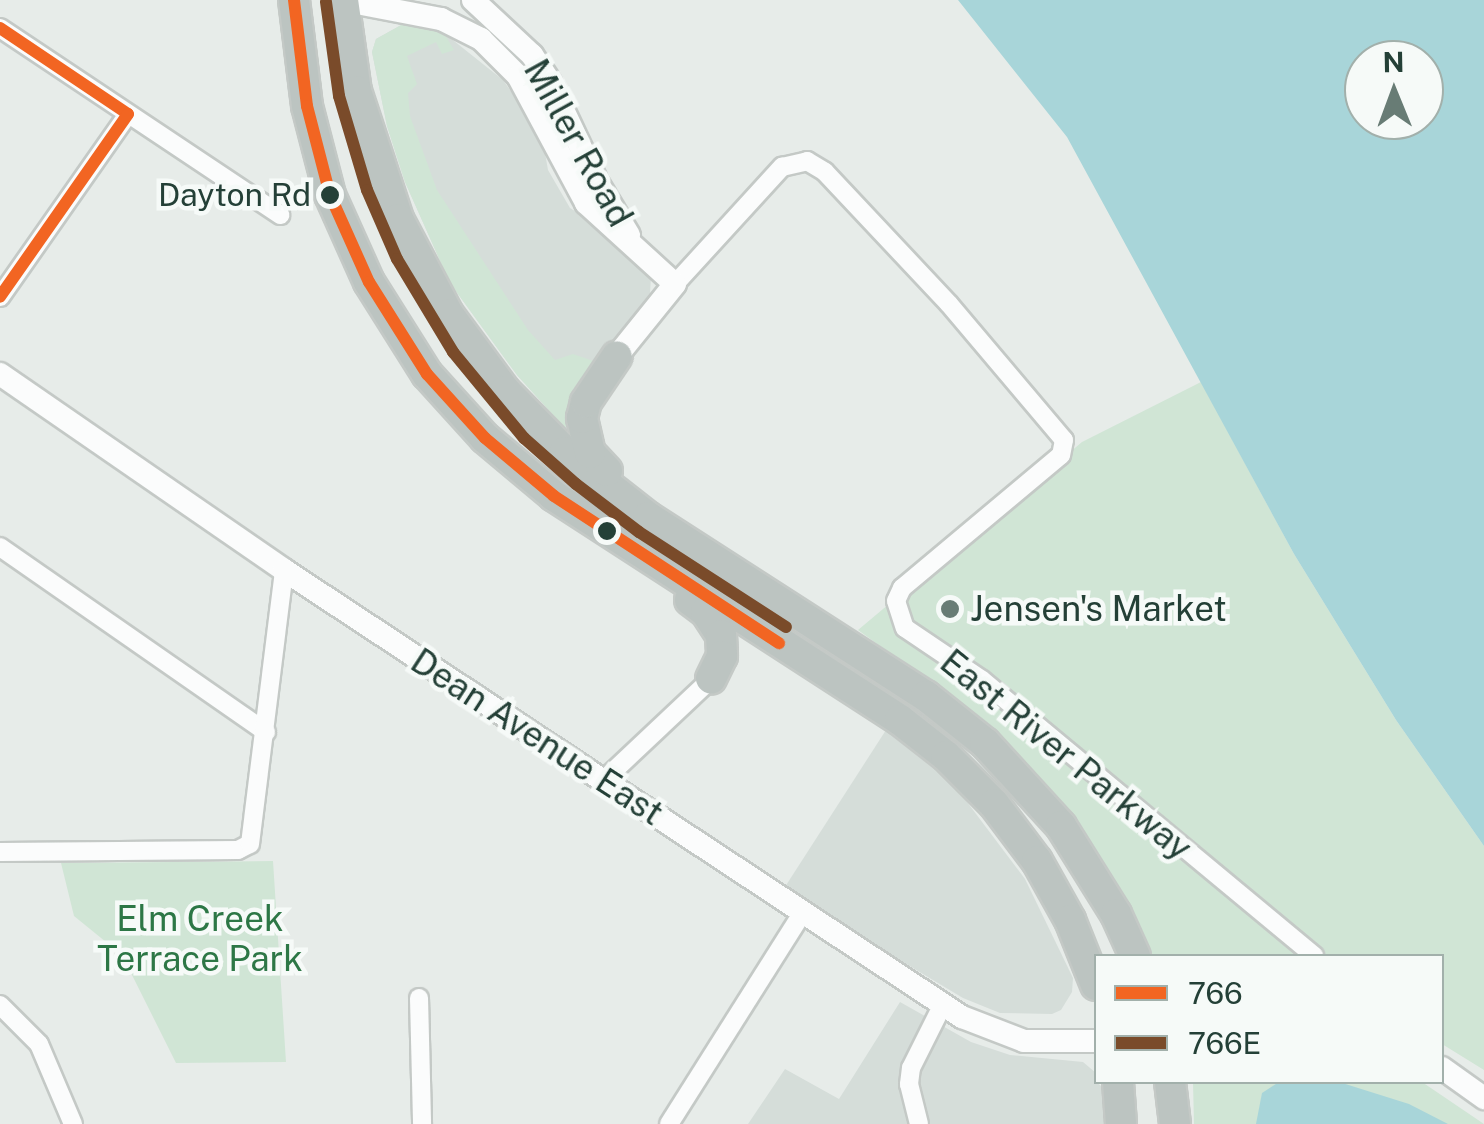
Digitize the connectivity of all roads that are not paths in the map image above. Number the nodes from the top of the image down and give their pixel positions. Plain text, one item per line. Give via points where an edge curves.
1 (294, 0) edge
2 (342, 0) edge
3 (473, 0) edge
4 (0, 28) edge
5 (128, 114) junction
6 (280, 215) dead end
7 (636, 246) junction
8 (675, 284) junction
9 (0, 297) edge
10 (617, 356) joint
11 (0, 374) edge
12 (554, 496) junction
13 (0, 547) edge
14 (284, 570) junction
15 (738, 574) junction
16 (711, 678) joint
17 (266, 732) junction
18 (604, 780) junction
19 (0, 852) edge
20 (802, 914) junction
21 (1133, 954) edge
22 (1312, 954) edge
23 (1094, 980) edge
24 (419, 998) dead end
25 (943, 1004) junction
26 (0, 1005) edge
27 (1094, 1042) edge
28 (1444, 1069) edge
29 (1118, 1084) edge
30 (1170, 1084) edge
31 (1484, 1098) edge
32 (73, 1124) edge
33 (422, 1124) edge
34 (669, 1124) edge
35 (918, 1124) edge
36 (1122, 1124) edge
37 (1175, 1124) edge

1 - 12 highway via 312,135 340,222 369,282 455,408
2 - 7 street, Miller Road via 440,19 481,39 526,88 586,204
2 - 15 highway via 356,91 383,182 430,284 467,341 529,417 588,472
3 - 7 street, Miller Road via 546,76
4 - 5 street
5 - 6 street
5 - 9 street
7 - 8 street, Miller Road
8 - 10 street
8 - 22 street, East River Parkway via 782,167 813,163 825,172 1064,440 1061,455 902,588 896,601 904,628 982,680
10 - 15 highway via 583,408 582,438 590,453 625,485 712,542
11 - 14 street, Dean Avenue East
12 - 16 highway via 583,532 706,612 723,646
12 - 23 highway via 946,756 1038,861
13 - 17 street
14 - 17 street
14 - 18 street, Dean Avenue East
15 - 21 highway via 926,696 1005,762 1084,858
16 - 18 street
17 - 19 street via 250,844 238,850
18 - 20 street, Dean Avenue East
20 - 25 street, Dean Avenue East
20 - 34 street
24 - 33 street
25 - 27 street, Dean Avenue East via 996,1034
25 - 35 street via 911,1068
26 - 32 street via 39,1044
28 - 31 street
29 - 36 highway
30 - 37 highway

